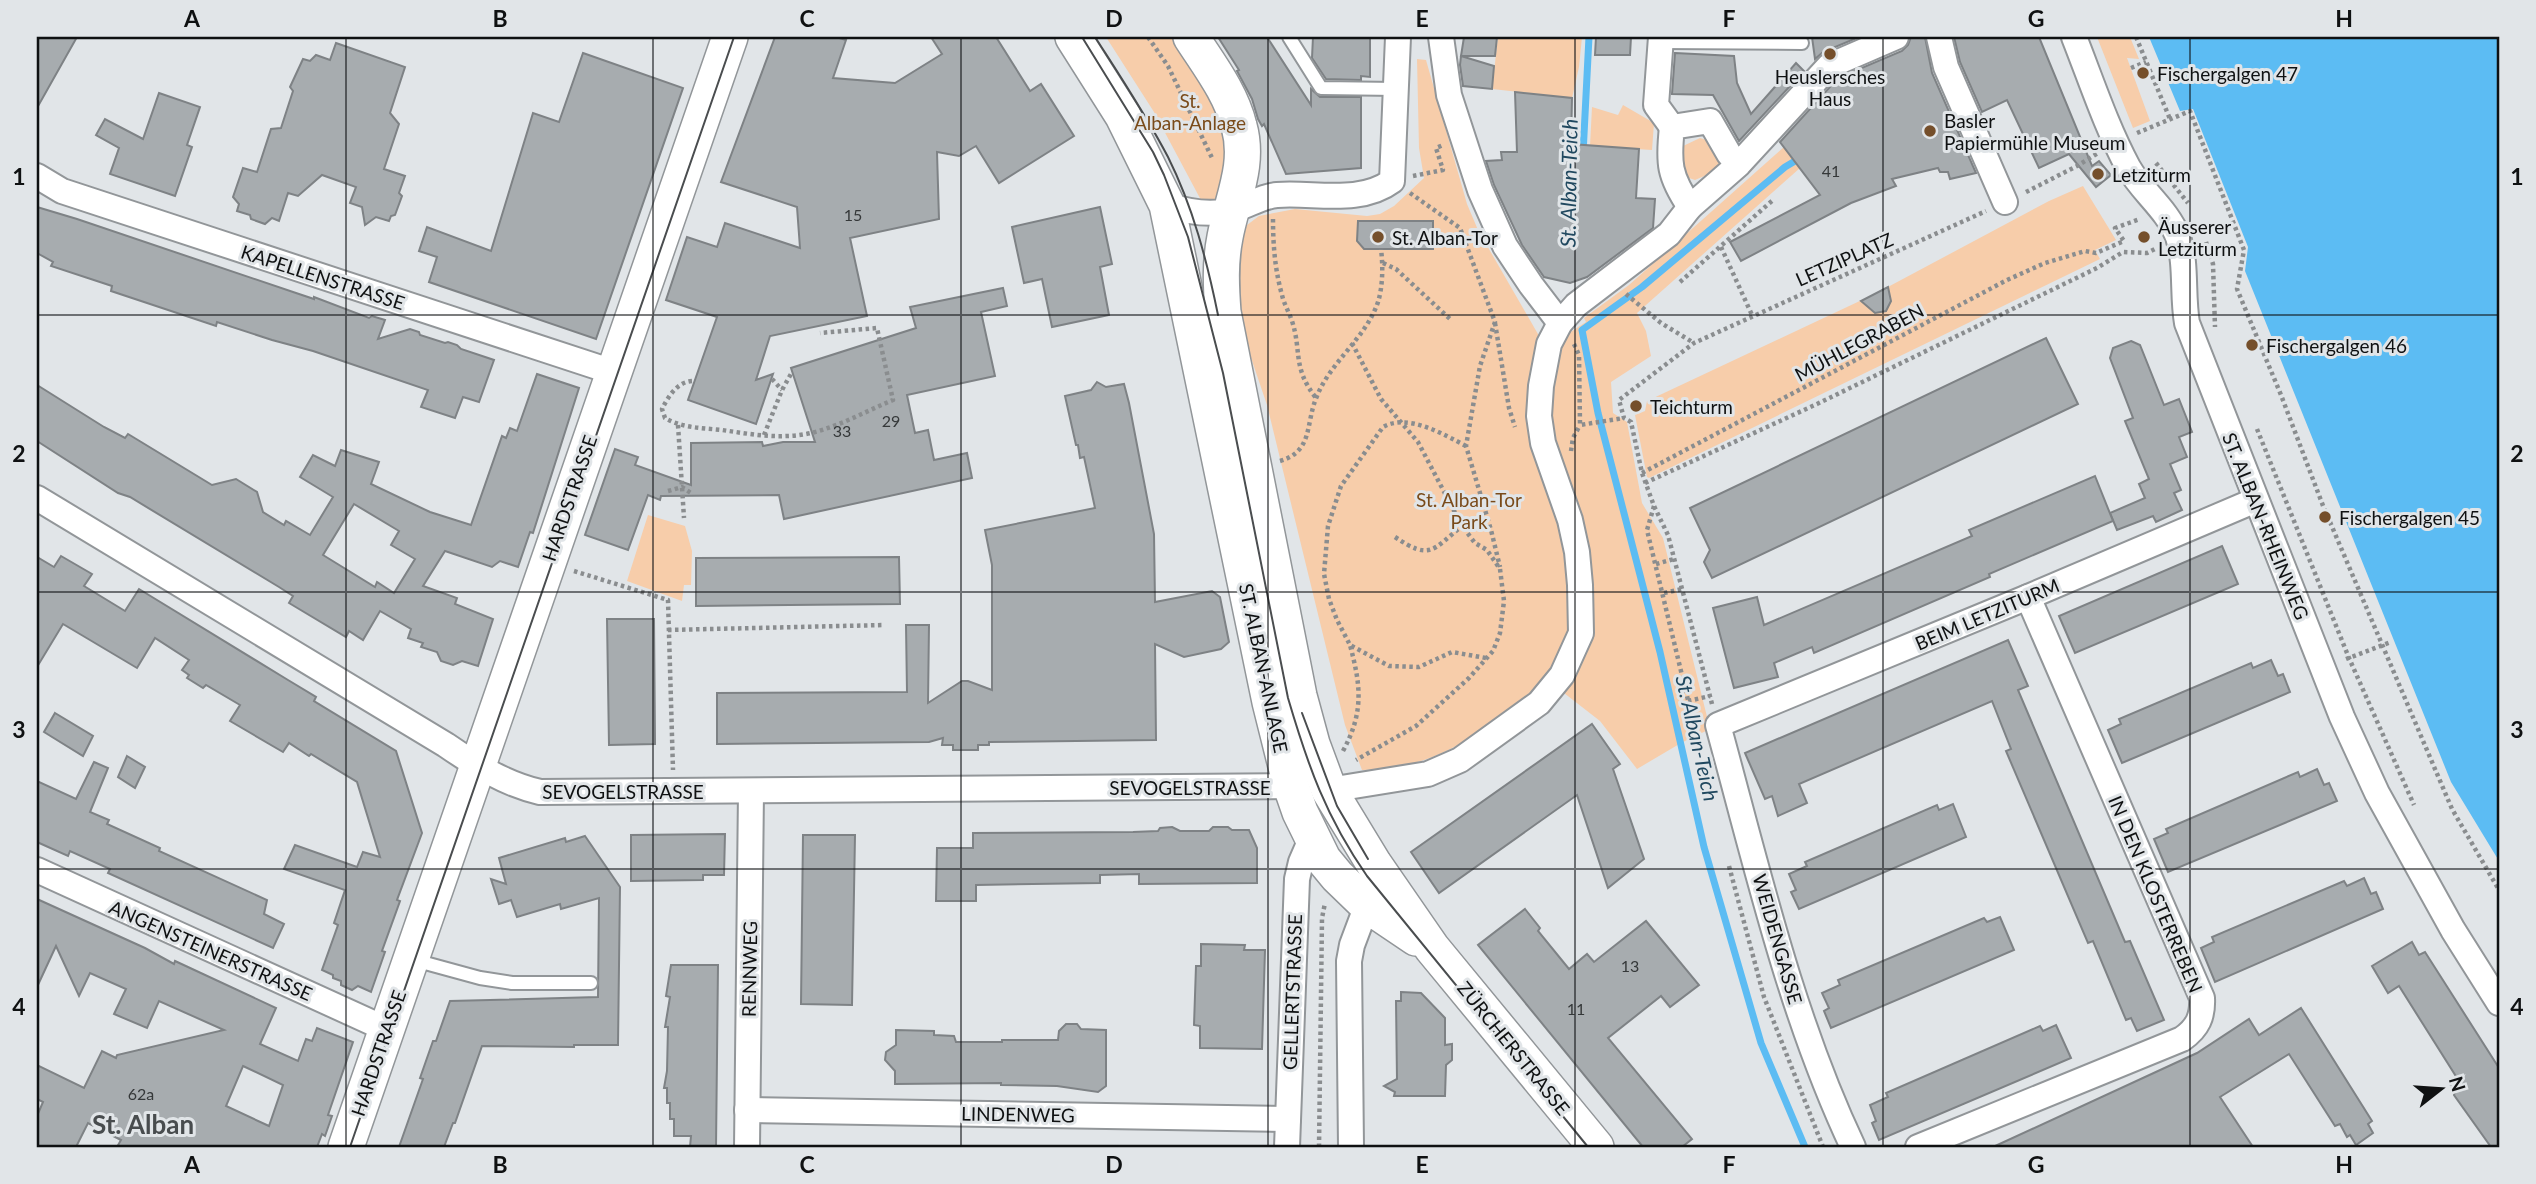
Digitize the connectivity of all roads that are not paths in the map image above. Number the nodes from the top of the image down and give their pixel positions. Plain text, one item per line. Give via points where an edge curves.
1 (730, 37) edge
2 (1073, 37) edge
3 (1191, 37) edge
4 (1289, 37) edge
5 (1398, 37) edge
6 (1440, 37) edge
7 (1896, 37) edge
8 (1939, 37) edge
9 (2074, 37) edge
10 (1661, 39) edge
11 (1802, 43) dead end
12 (1397, 89) junction
13 (1672, 127) junction
14 (1738, 165) junction
15 (37, 176) edge
16 (1229, 184) junction
17 (2005, 202) road end
18 (1167, 205) junction
19 (1690, 207) junction
20 (1568, 314) junction
21 (612, 372) junction
22 (37, 498) edge
23 (2256, 500) junction
24 (2028, 597) junction
25 (1718, 725) joint
26 (478, 766) junction
27 (1333, 775) junction
28 (1291, 786) junction
29 (751, 791) junction
30 (1311, 839) junction
31 (1365, 850) junction
32 (37, 870) edge
33 (1367, 905) junction
34 (1432, 948) junction
35 (410, 959) junction
36 (591, 982) dead end
37 (2499, 1003) edge
38 (386, 1029) junction
39 (747, 1110) junction
40 (1288, 1119) junction
41 (345, 1147) edge
42 (747, 1147) edge
43 (1287, 1147) edge
44 (1350, 1147) edge
45 (1596, 1147) edge
46 (1853, 1147) edge
47 (1917, 1147) edge

1 - 21 main road, HARDSTRASSE
2 - 18 main road, ST. ALBAN-ANLAGE via 1123,116
3 - 16 main road, ST. ALBAN-ANLAGE via 1235,112 1243,145
4 - 12 lane via 1321,88
5 - 12 street
6 - 20 street via 1462,139 1504,246 1531,285
7 - 14 street via 1829,66
8 - 17 street via 1956,92
9 - 23 street, ST. ALBAN-RHEINWEG via 2130,170 2164,211 2178,238 2187,323
10 - 11 lane
10 - 13 street via 1656,105
12 - 16 street via 1392,181 1382,189 1359,195 1285,195
13 - 14 street via 1710,121
13 - 19 street via 1669,156 1675,185
14 - 19 street
15 - 21 street, KAPELLENSTRASSE via 62,191
16 - 18 street via 1191,211
16 - 27 main road, ST. ALBAN-ANLAGE via 1220,264 1223,312 1299,696 1311,744
18 - 28 main road, ST. ALBAN-ANLAGE
19 - 20 street via 1669,234
20 - 27 street via 1549,344 1539,416 1577,552 1581,633 1573,654 1539,703 1460,760 1429,774
21 - 26 main road, HARDSTRASSE
22 - 26 street, SEVOGELSTRASSE
23 - 24 street, BEIM LETZITURM
23 - 37 street, ST. ALBAN-RHEINWEG via 2342,717 2378,793
24 - 25 street, BEIM LETZITURM
24 - 47 street, IN DEN KLOSTERREBEN via 2202,998 2203,1010 2195,1028 2182,1039
25 - 46 street, WEIDENGASSE via 1791,989 1829,1097
26 - 29 street, SEVOGELSTRASSE via 540,792
26 - 35 main road, HARDSTRASSE
27 - 28 main road
27 - 30 main road
27 - 31 main road, ZÜRCHERSTRASSE
28 - 29 street, SEVOGELSTRASSE
28 - 30 main road, ZÜRCHERSTRASSE
29 - 39 street, RENNWEG
30 - 31 main road via 1331,835
30 - 33 main road, ZÜRCHERSTRASSE via 1337,876
30 - 40 street, GELLERTSTRASSE via 1297,879
31 - 33 main road via 1374,885
31 - 34 main road, ZÜRCHERSTRASSE
32 - 38 street, ANGENSTEINERSTRASSE
33 - 34 main road, ZÜRCHERSTRASSE
33 - 44 street via 1349,961
34 - 45 main road, ZÜRCHERSTRASSE
35 - 36 lane via 512,983
35 - 38 main road, HARDSTRASSE
38 - 41 main road, HARDSTRASSE
39 - 40 street, LINDENWEG
39 - 42 street, RENNWEG
40 - 43 street, GELLERTSTRASSE

